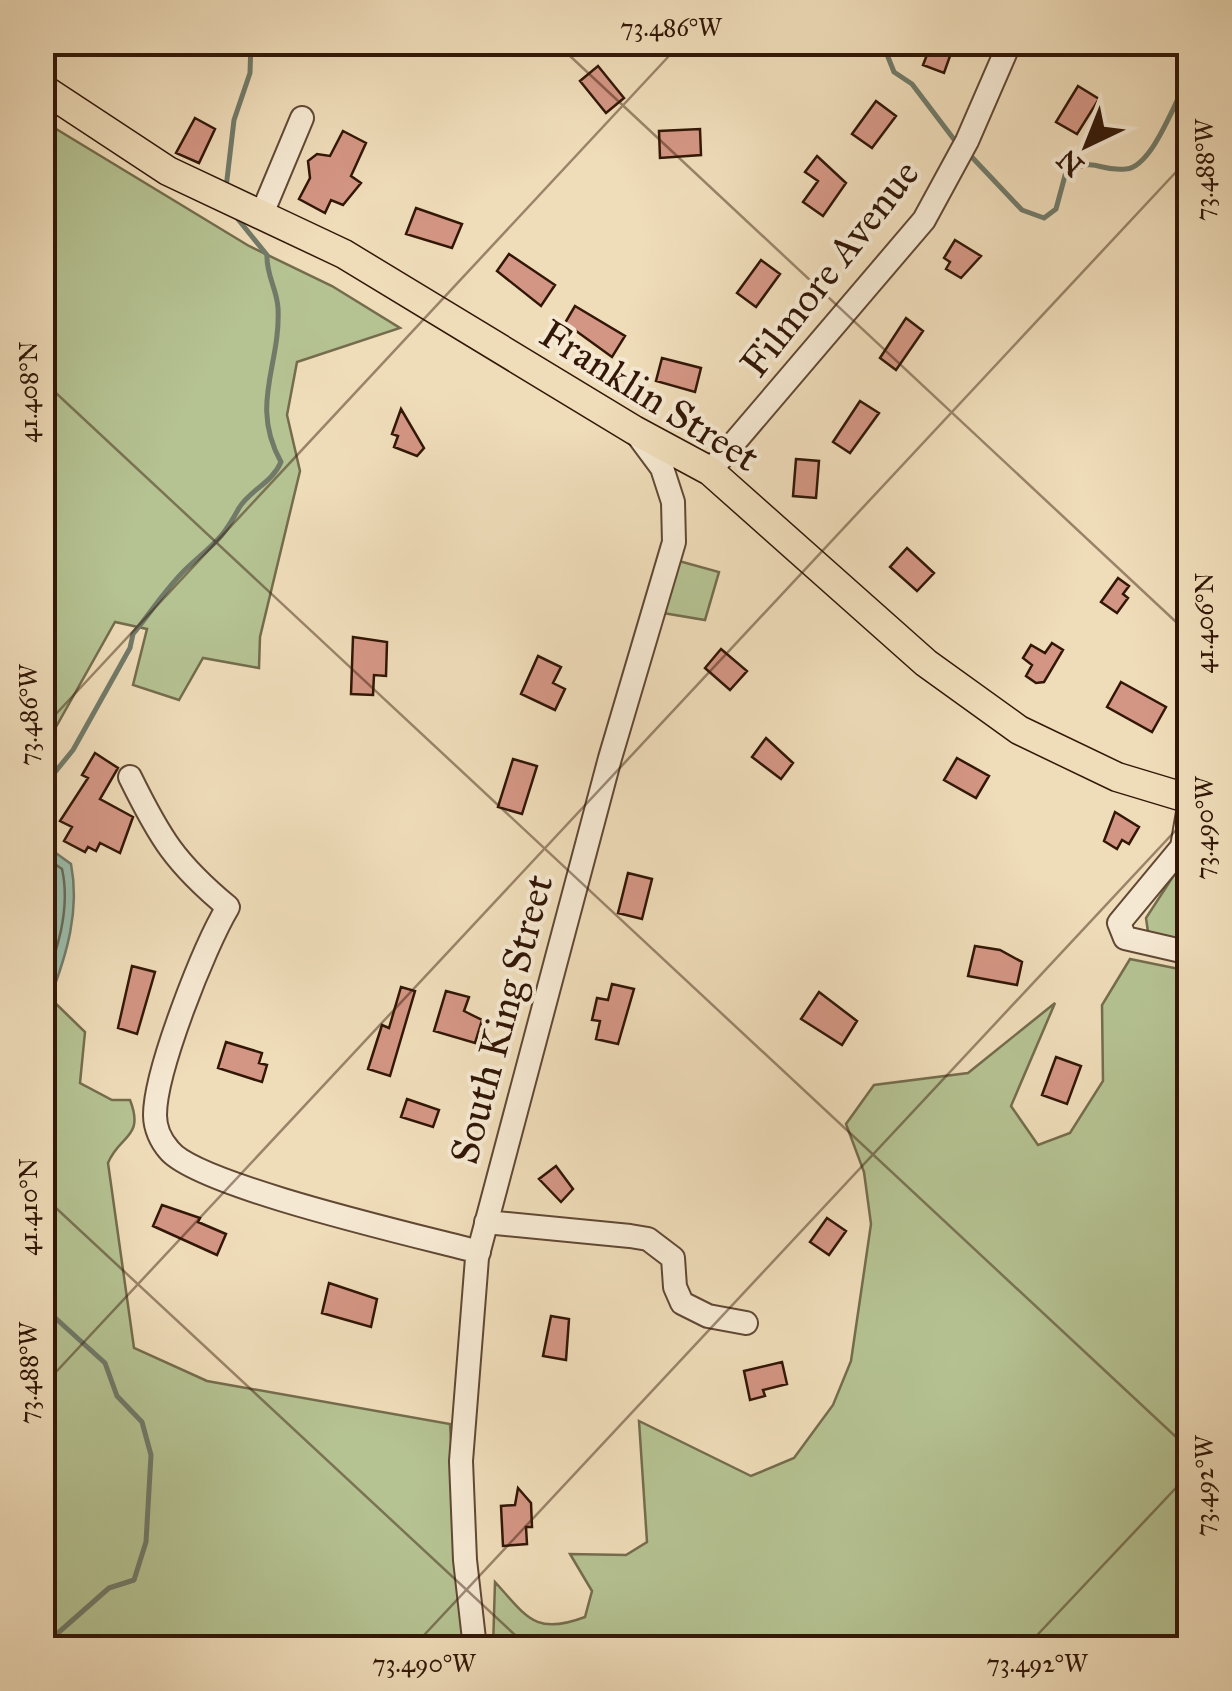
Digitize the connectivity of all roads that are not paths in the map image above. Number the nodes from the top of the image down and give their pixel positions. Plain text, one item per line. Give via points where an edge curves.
1 (1010, 42) edge
2 (42, 88) edge
3 (302, 118) dead end
4 (261, 216) junction
5 (634, 430) junction
6 (710, 471) junction
7 (130, 777) dead end
8 (1190, 800) edge
9 (1190, 953) edge
10 (486, 1222) junction
11 (479, 1252) junction
12 (746, 1323) dead end
13 (475, 1648) edge

1 - 6 street, Filmore Avenue via 938,199
2 - 4 main road, Franklin Street via 168,171
3 - 4 street
4 - 5 main road, Franklin Street via 408,290
5 - 6 main road, Franklin Street
5 - 10 street, South King Street via 662,468 674,542
6 - 8 main road, Franklin Street via 984,708 1059,752
7 - 11 street via 168,850 228,907 208,940 157,1094 156,1127 169,1152 200,1172 262,1192
8 - 9 street via 1182,847 1119,923 1126,938
10 - 11 street, South King Street
10 - 12 street via 648,1239 674,1258 682,1303
11 - 13 street, South King Street via 461,1461

